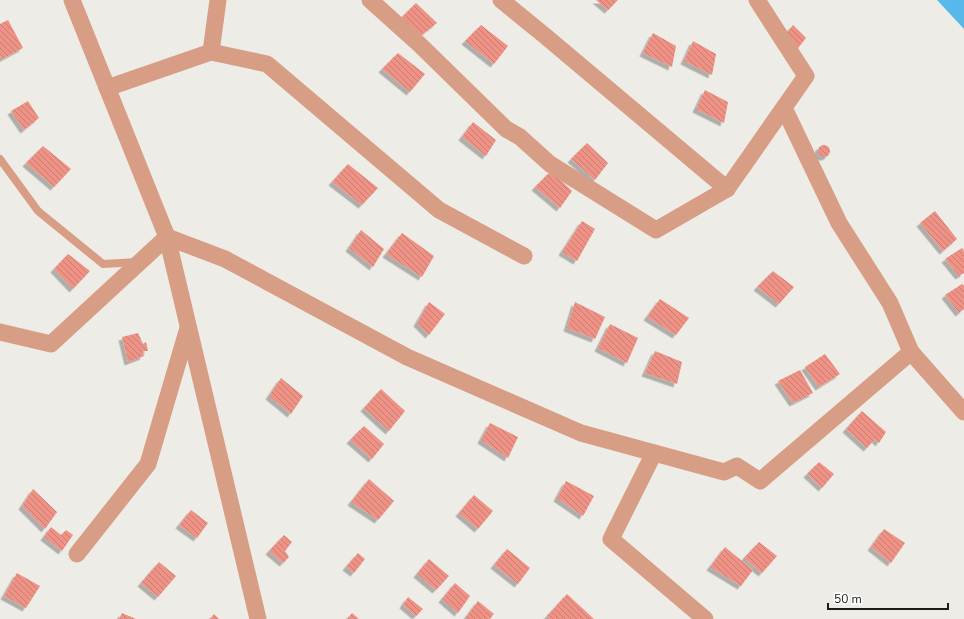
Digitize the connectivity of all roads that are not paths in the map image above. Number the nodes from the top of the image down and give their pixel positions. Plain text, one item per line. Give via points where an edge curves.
1 (72, 0) edge
2 (218, 0) edge
3 (370, 0) edge
4 (501, 0) edge
5 (757, 0) edge
6 (211, 52) junction
7 (107, 88) junction
8 (784, 108) junction
9 (0, 158) edge
10 (727, 189) junction
11 (167, 237) junction
12 (524, 256) dead end
13 (188, 326) junction
14 (0, 332) edge
15 (911, 352) junction
16 (964, 412) edge
17 (654, 453) junction
18 (77, 554) dead end
19 (258, 619) edge
20 (705, 619) edge

1 - 7 street
2 - 6 street
3 - 10 street via 506,129 520,137 550,164 656,230
4 - 10 street
5 - 8 street via 806,76
6 - 7 street
6 - 12 street via 267,64 439,210
7 - 11 street
8 - 10 street
8 - 15 street via 839,223 890,303
9 - 11 lane via 38,210 103,264 138,262
11 - 13 street
11 - 14 street via 51,344
11 - 17 street via 225,259 407,357 581,433
13 - 18 street via 148,464
13 - 19 street
15 - 16 street
15 - 17 street via 760,481 737,466 724,472
17 - 20 street via 611,539

